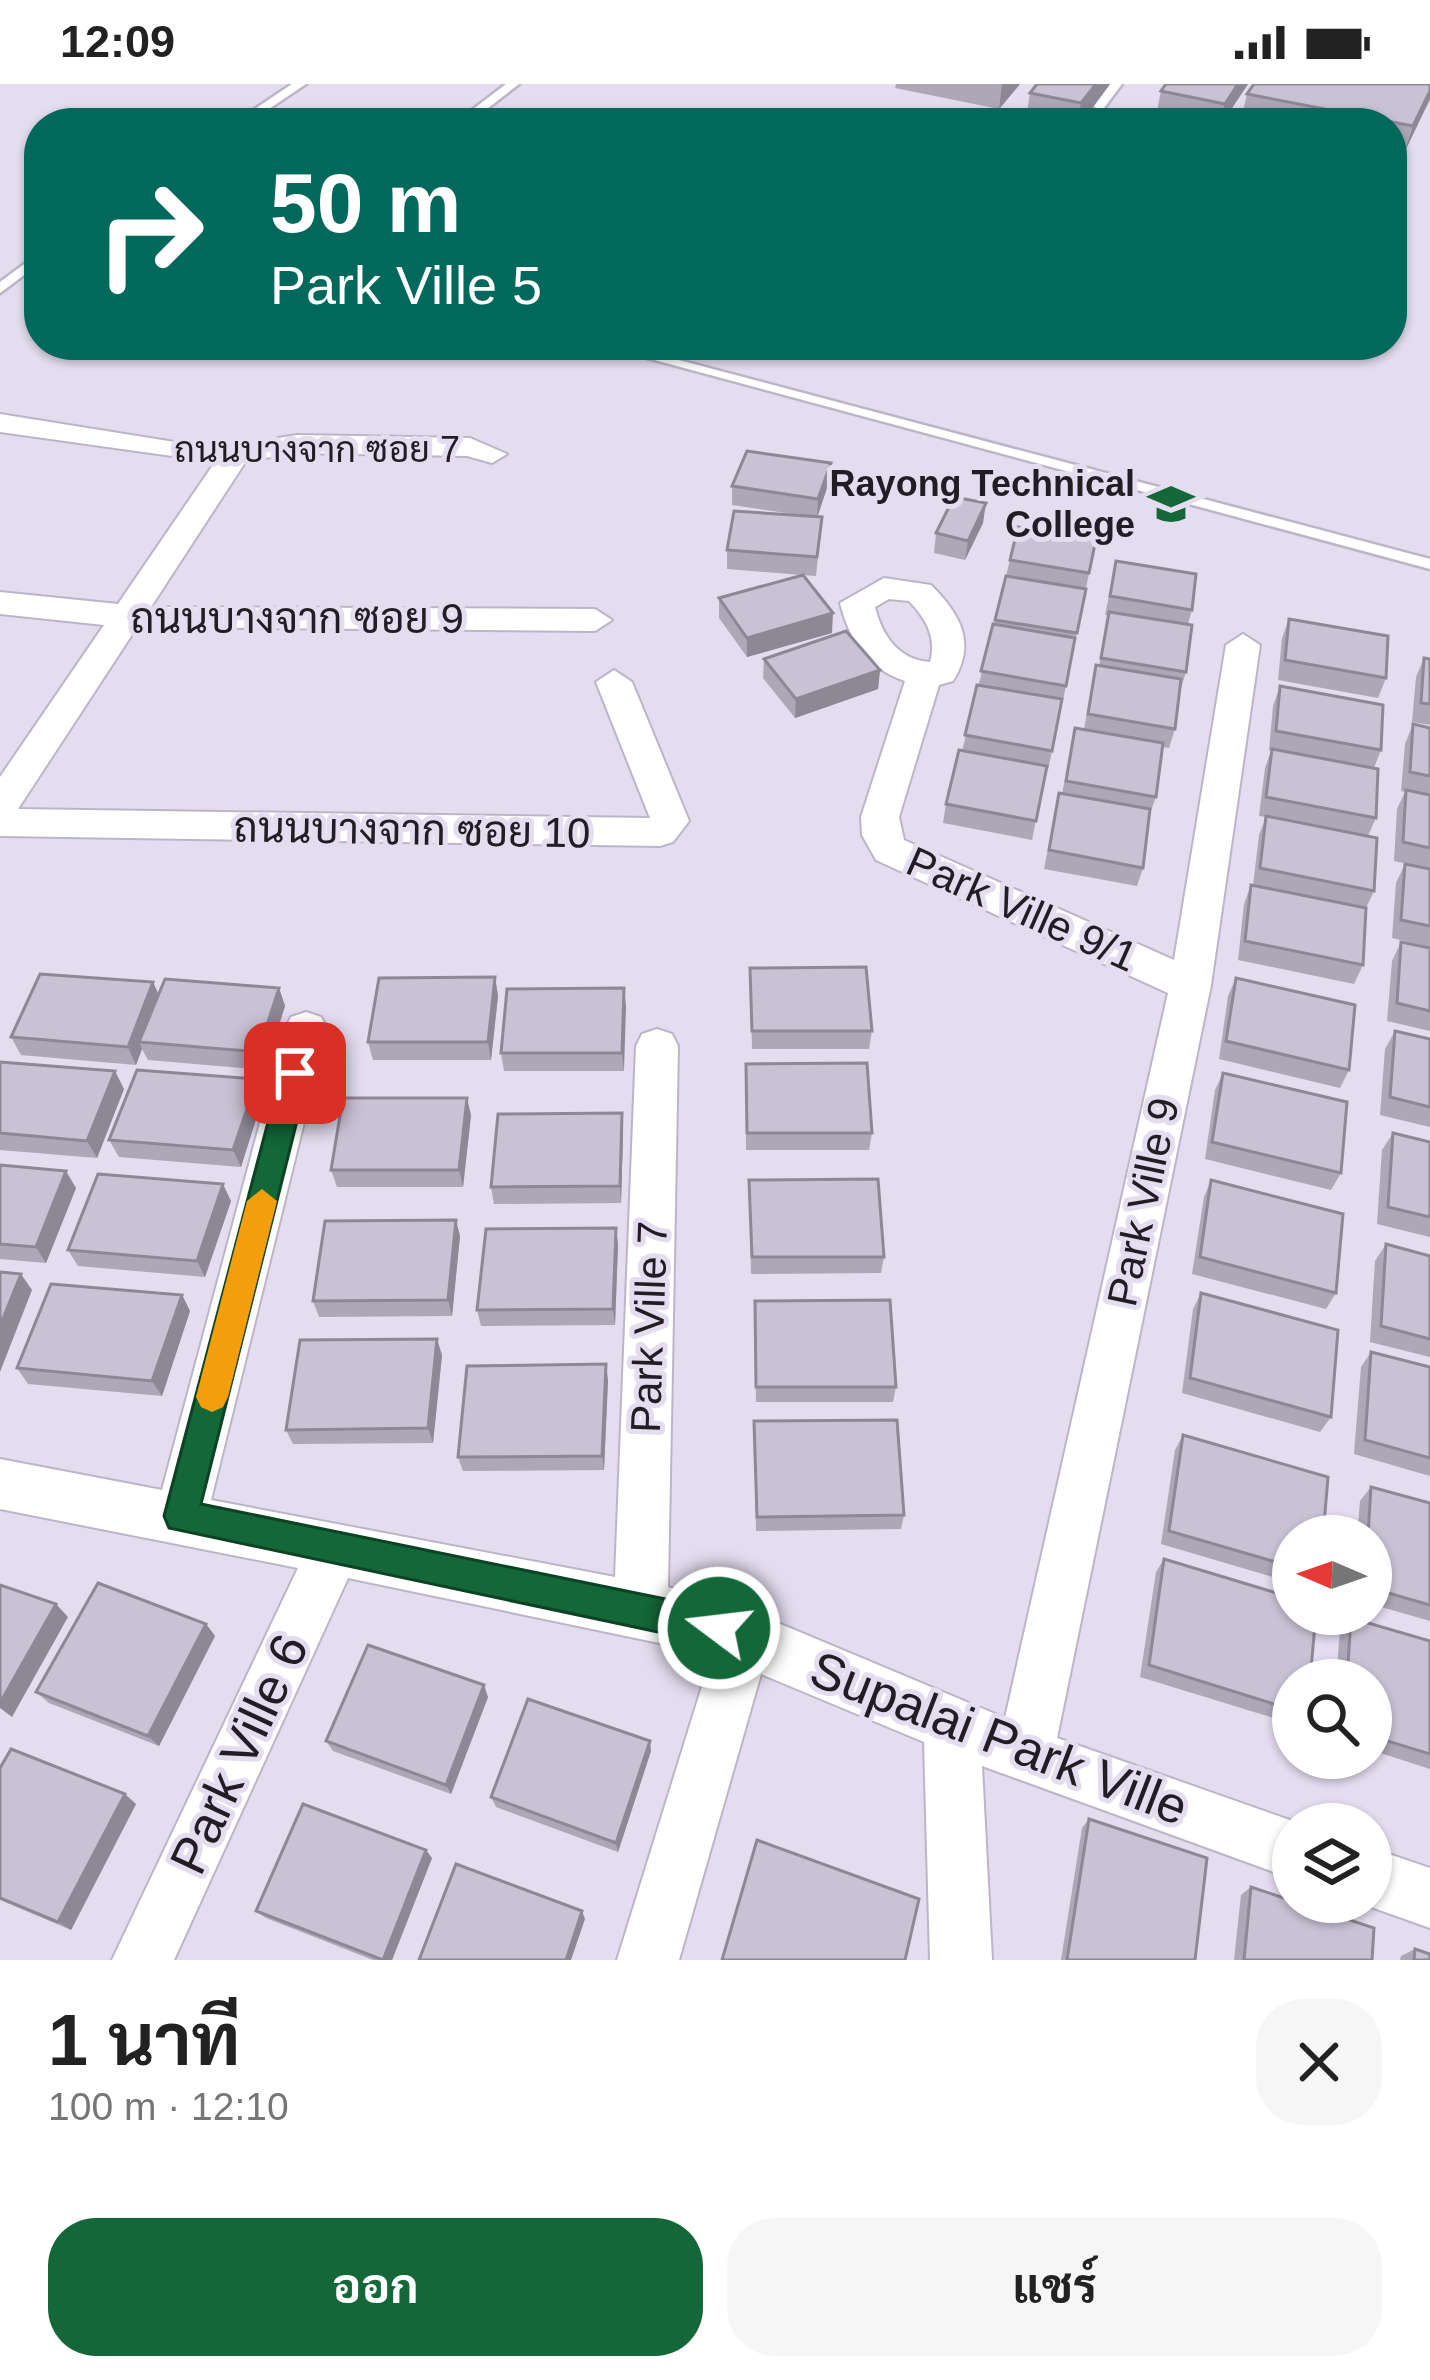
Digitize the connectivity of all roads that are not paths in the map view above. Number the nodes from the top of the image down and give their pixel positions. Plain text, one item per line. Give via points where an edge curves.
1 (300, 84) edge
2 (513, 84) edge
3 (1116, 84) edge
4 (1100, 106) edge
5 (263, 108) edge
6 (481, 108) edge
7 (24, 269) edge
8 (0, 289) edge
9 (662, 360) edge
10 (0, 423) edge
11 (236, 454) junction
12 (492, 454) dead end
13 (1430, 564) edge
14 (0, 603) edge
15 (123, 618) junction
16 (595, 620) dead end
17 (1243, 645) dead end
18 (924, 675) dead end
19 (614, 682) dead end
20 (0, 806) edge
21 (0, 822) edge
22 (1190, 985) junction
23 (307, 1029) dead end
24 (657, 1046) dead end
25 (0, 1484) edge
26 (181, 1516) junction
27 (335, 1549) junction
28 (641, 1607) junction
29 (745, 1636) junction
30 (952, 1724) junction
31 (1025, 1755) junction
32 (1272, 1843) edge
33 (1392, 1885) edge
34 (1430, 1898) edge
35 (142, 1960) edge
36 (648, 1960) edge
37 (962, 1960) edge

1 - 5 lane
2 - 6 lane
3 - 4 lane
7 - 8 lane
9 - 13 lane
10 - 11 street, ถนนบางจาก ซอย 7
11 - 12 street, ถนนบางจาก ซอย 7 via 297,444
11 - 15 street
14 - 15 street, ถนนบางจาก ซอย 9
15 - 16 street, ถนนบางจาก ซอย 9
15 - 20 street
17 - 22 street, Park Ville 9
18 - 22 street, Park Ville 9/1 via 880,817 890,850
19 - 21 street, ถนนบางจาก ซอย 10 via 670,821 660,832
22 - 31 street, Park Ville 9
23 - 26 street
24 - 28 street, Park Ville 7
25 - 26 street, Supalai Park Ville
26 - 27 street, Supalai Park Ville
27 - 28 street, Supalai Park Ville
27 - 35 street, Park Ville 6
28 - 29 street, Supalai Park Ville
29 - 30 street, Supalai Park Ville
29 - 36 street
30 - 31 street, Supalai Park Ville
30 - 37 street
31 - 32 street, Supalai Park Ville
33 - 34 street

